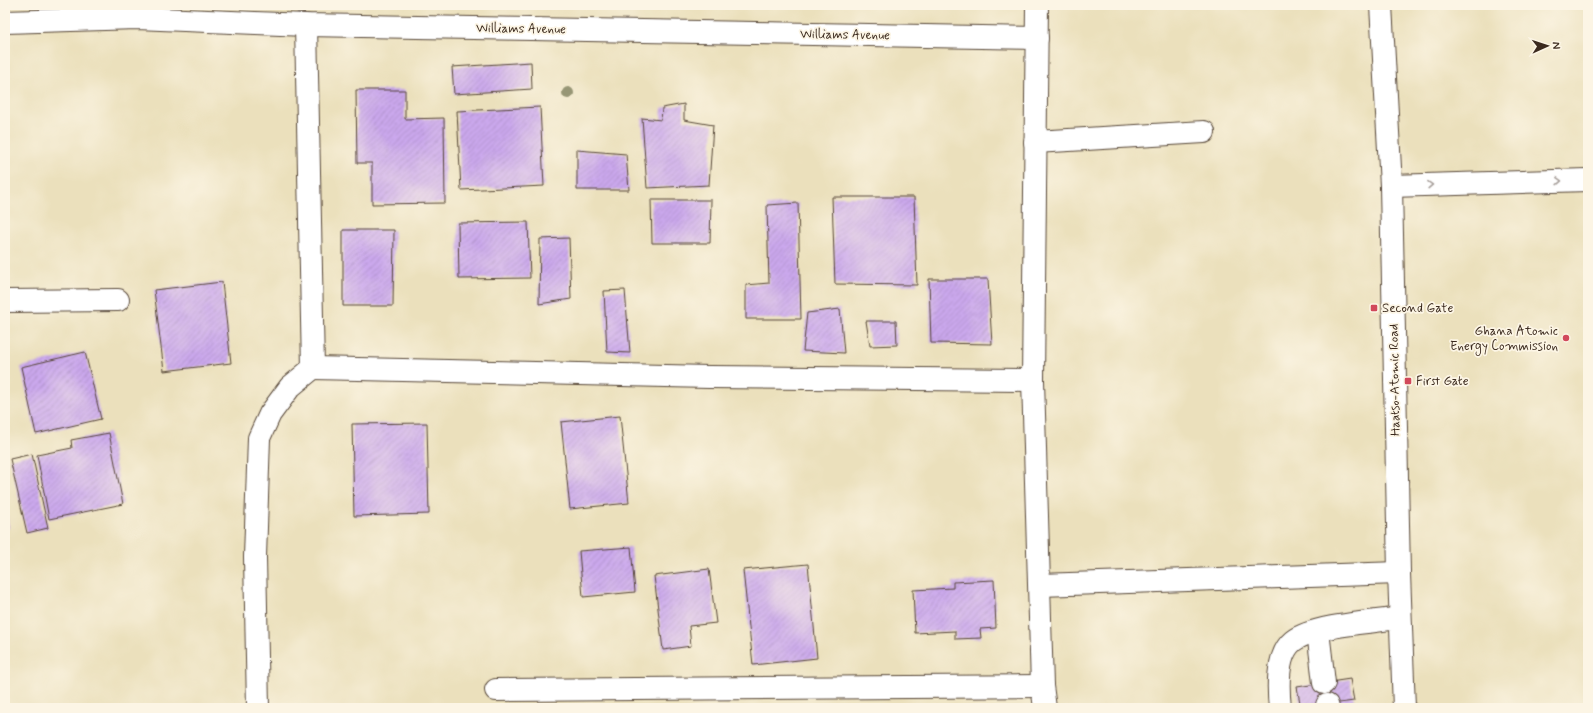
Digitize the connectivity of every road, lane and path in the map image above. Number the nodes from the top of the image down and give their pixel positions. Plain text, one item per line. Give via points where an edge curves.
1 (1037, 5) edge
2 (1381, 5) edge
3 (5, 22) edge
4 (306, 25) junction
5 (1037, 38) junction
6 (1204, 132) dead end
7 (1035, 142) junction
8 (1588, 180) edge
9 (1390, 186) junction
10 (118, 300) dead end
11 (5, 301) edge
12 (313, 368) junction
13 (1033, 380) junction
14 (1398, 573) junction
15 (1040, 585) junction
16 (1400, 618) junction
17 (1318, 630) junction
18 (1324, 683) dead end
19 (1042, 686) junction
20 (496, 690) dead end
21 (258, 708) edge
22 (1044, 708) edge
23 (1280, 708) edge
24 (1404, 708) edge

1 - 5 street
2 - 9 street, Haatso-Atomic Road
3 - 4 street, Williams Avenue via 137,18
4 - 5 street, Williams Avenue
4 - 12 street
5 - 7 street
6 - 7 street
7 - 13 street
9 -> 8 street
9 - 14 street, Haatso-Atomic Road
10 - 11 street
12 - 13 street via 709,378
12 - 21 street via 290,387 270,414 259,438 255,557
13 - 15 street
14 - 15 street
14 - 16 street, Haatso-Atomic Road
15 - 19 street
16 - 17 street
16 - 24 street, Haatso-Atomic Road
17 - 18 street
17 - 23 street via 1304,635 1287,649 1281,666 1278,694
19 - 20 street
19 - 22 street

